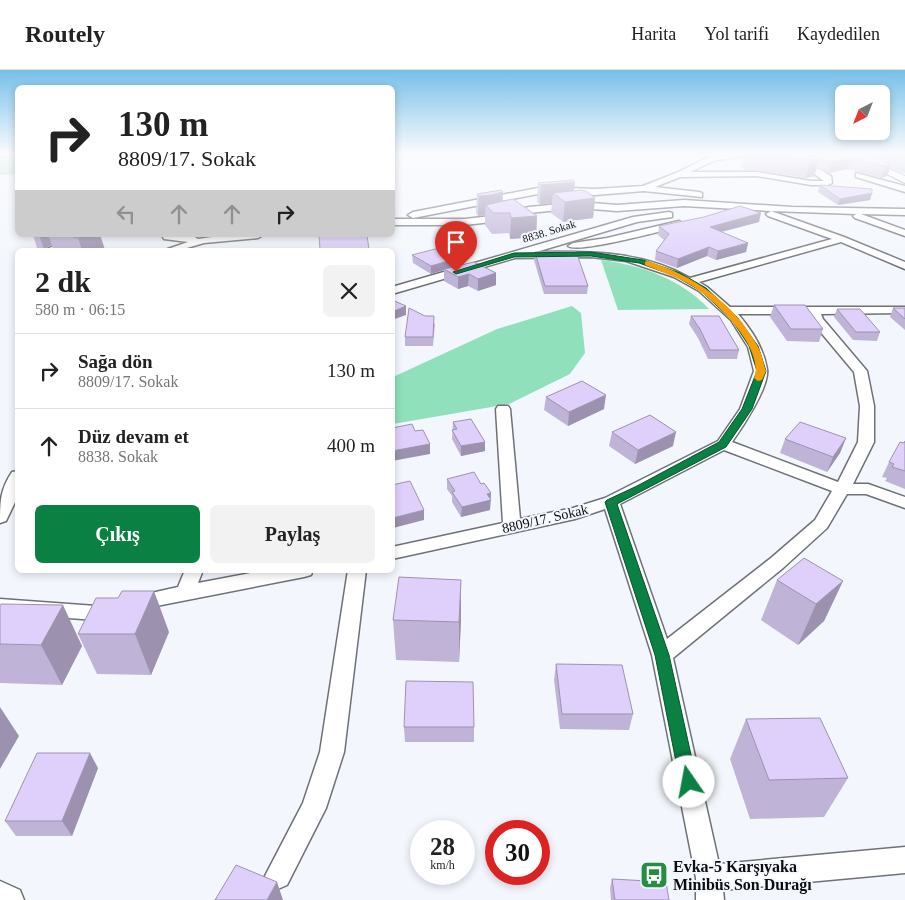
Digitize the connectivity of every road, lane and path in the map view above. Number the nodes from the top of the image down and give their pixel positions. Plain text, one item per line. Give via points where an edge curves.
1 (529, 193) edge
2 (685, 193) edge
3 (753, 207) junction
4 (736, 211) junction
5 (844, 211) junction
6 (905, 212) edge
7 (400, 213) edge
8 (423, 213) junction
9 (718, 215) edge
10 (395, 220) edge
11 (395, 221) edge
12 (692, 221) edge
13 (395, 229) edge
14 (406, 230) dead end
15 (905, 232) edge
16 (81, 237) edge
17 (167, 237) edge
18 (236, 237) edge
19 (841, 239) junction
20 (203, 240) junction
21 (551, 243) junction
22 (55, 248) edge
23 (177, 248) edge
24 (514, 255) junction
25 (905, 266) edge
26 (690, 281) junction
27 (395, 290) edge
28 (814, 310) junction
29 (905, 310) edge
30 (726, 311) junction
31 (503, 409) dead end
32 (722, 444) junction
33 (15, 483) edge
34 (842, 489) junction
35 (611, 502) junction
36 (905, 503) edge
37 (0, 517) edge
38 (512, 527) junction
39 (395, 552) edge
40 (193, 573) edge
41 (288, 573) edge
42 (357, 573) edge
43 (185, 592) junction
44 (0, 606) edge
45 (662, 655) junction
46 (905, 860) edge
47 (278, 876) dead end
48 (710, 889) edge
49 (0, 895) edge
50 (10, 900) edge

1 - 8 street
2 - 3 street via 740,199
3 - 4 street, 8838. Sokak
3 - 5 street
3 - 11 street via 684,203 617,208 579,205 465,222
3 - 19 street
4 - 9 street
4 - 21 street, 8838. Sokak via 653,216
5 - 6 street
5 - 15 street
7 - 8 street
8 - 10 street
12 - 21 street via 607,241 572,246
13 - 14 street
16 - 22 street
17 - 20 street
18 - 20 street
19 - 25 street
19 - 26 street
20 - 23 street
21 - 24 street, 8838. Sokak
24 - 26 street, 8809/17. Sokak via 608,255 656,266
24 - 27 street, 8838. Sokak
26 - 30 street, 8809/17. Sokak
28 - 29 street
28 - 30 street
28 - 34 street via 817,320 860,371 867,406 866,442
30 - 32 street, 8809/17. Sokak via 754,346 761,371 747,409
31 - 38 street
32 - 34 street
32 - 35 street, 8809/17. Sokak
33 - 37 street
34 - 36 street via 868,489
34 - 45 street via 821,524
35 - 38 street, 8809/17. Sokak
35 - 45 street
38 - 39 street, 8809/17. Sokak
40 - 43 street
41 - 43 street
42 - 47 street via 332,752 314,808
43 - 44 street via 96,612
45 - 48 street
46 - 48 street
49 - 50 street

